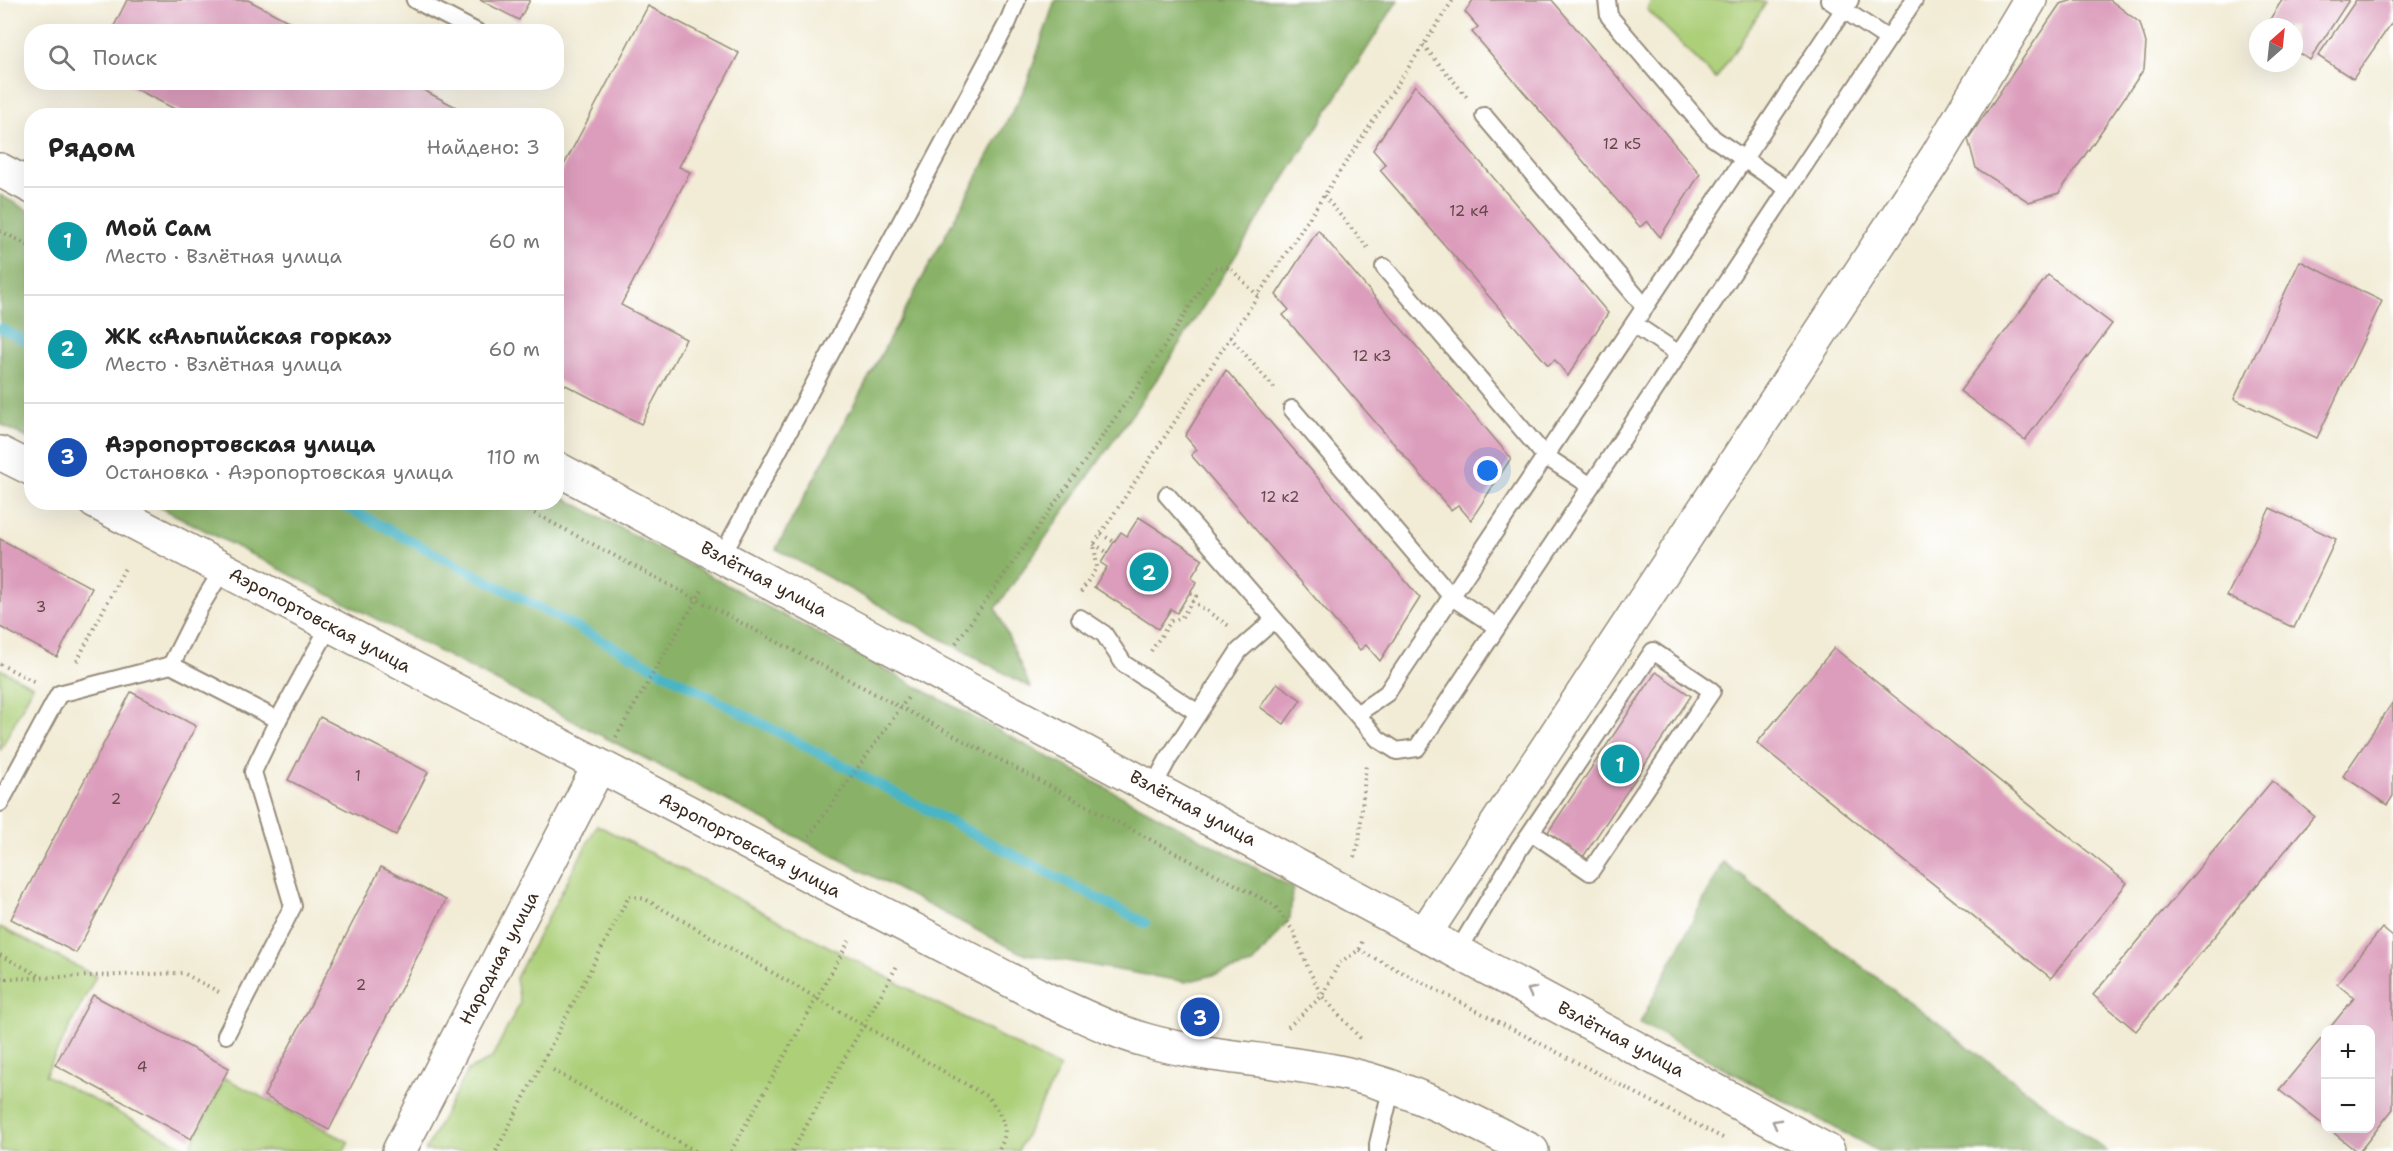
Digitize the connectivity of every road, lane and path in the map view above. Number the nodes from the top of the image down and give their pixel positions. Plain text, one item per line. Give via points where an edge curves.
1 (415, 0) edge
2 (1017, 0) edge
3 (1453, 0) edge
4 (1607, 0) edge
5 (1829, 0) edge
6 (1914, 0) edge
7 (2030, 0) edge
8 (1847, 5) edge
9 (462, 24) edge
10 (1888, 39) junction
11 (1423, 45) junction
12 (1484, 116) joint
13 (1744, 159) junction
14 (0, 170) edge
15 (24, 183) edge
16 (1788, 189) junction
17 (1324, 196) junction
18 (0, 231) edge
19 (24, 244) edge
20 (1384, 267) joint
21 (1258, 296) junction
22 (1645, 307) junction
23 (1634, 324) junction
24 (1230, 337) junction
25 (1679, 354) junction
26 (1292, 409) joint
27 (0, 453) edge
28 (1545, 456) junction
29 (24, 465) edge
30 (564, 472) edge
31 (1591, 486) junction
32 (1167, 495) dead end
33 (110, 510) edge
34 (528, 510) edge
35 (1101, 534) junction
36 (1114, 543) dead end
37 (1094, 544) junction
38 (1108, 553) dead end
39 (722, 556) junction
40 (125, 568) dead end
41 (223, 569) junction
42 (1190, 592) dead end
43 (1452, 597) junction
44 (697, 600) junction
45 (1183, 602) dead end
46 (1191, 604) junction
47 (1080, 618) joint
48 (1274, 620) junction
49 (330, 625) junction
50 (1497, 627) junction
51 (1251, 640) junction
52 (0, 664) edge
53 (171, 665) junction
54 (930, 668) junction
55 (1137, 672) junction
56 (59, 694) junction
57 (901, 708) junction
58 (1198, 713) junction
59 (1357, 714) junction
60 (278, 720) junction
61 (1369, 728) junction
62 (599, 766) junction
63 (1153, 787) junction
64 (0, 803) edge
65 (1531, 832) junction
66 (1353, 861) dead end
67 (788, 864) junction
68 (1425, 933) junction
69 (1364, 937) dead end
70 (849, 941) dead end
71 (1359, 950) junction
72 (1458, 951) junction
73 (0, 955) edge
74 (897, 966) dead end
75 (43, 978) junction
76 (0, 979) edge
77 (1322, 996) junction
78 (817, 998) junction
79 (243, 1004) junction
80 (863, 1025) junction
81 (1283, 1032) dead end
82 (226, 1035) dead end
83 (1362, 1041) dead end
84 (553, 1070) dead end
85 (1392, 1086) junction
86 (1726, 1140) dead end
87 (399, 1151) edge
88 (495, 1151) edge
89 (695, 1151) edge
90 (731, 1151) edge
91 (792, 1151) edge
92 (998, 1151) edge
93 (1378, 1151) edge
94 (1532, 1151) edge
95 (1828, 1151) edge

1 - 9 lane
2 - 39 lane
3 - 11 path
4 - 13 lane via 1609,16 1713,138
5 - 8 lane
6 - 10 lane
7 - 68 street via 1937,156
8 - 10 lane
8 - 13 lane
10 - 16 lane
11 - 12 path
11 - 17 path
12 - 22 lane
13 - 16 lane
13 - 22 lane
14 - 15 street
16 - 25 lane
17 - 20 path
17 - 21 path
18 - 19 path
20 - 28 lane
21 - 24 path
21 - 54 path via 1229,267 1214,268 1152,366 960,639
22 - 23 lane
23 - 25 lane
23 - 28 lane
24 - 26 path
24 - 35 path
25 - 31 lane
26 - 43 lane
27 - 29 street
28 - 31 lane
28 - 43 lane
30 - 39 street, Взлётная улица
31 - 50 lane
32 - 48 lane
33 - 41 street, Аэропортовская улица
34 - 44 path
35 - 36 path
35 - 37 path
37 - 38 path
37 - 47 path via 1097,567 1076,599
39 - 44 path
39 - 54 street, Взлётная улица
40 - 56 path
41 - 49 street, Аэропортовская улица
41 - 53 lane
42 - 46 path via 1196,596
43 - 50 lane
43 - 59 lane via 1387,693
44 - 57 path
44 - 62 path
45 - 46 path
46 - 51 path
46 - 55 path via 1181,618 1170,621
47 - 55 lane via 1104,634 1124,664
48 - 51 lane
48 - 59 lane
49 - 60 lane
49 - 62 street, Аэропортовская улица
50 - 61 lane via 1417,748 1397,751
51 - 58 lane via 1239,651
52 - 56 path
53 - 56 lane
53 - 60 lane
54 - 57 path
54 - 63 street, Взлётная улица
55 - 58 lane
56 - 64 lane
57 - 67 path
57 - 77 path via 1274,905 1294,932
58 - 63 lane
59 - 61 lane
60 - 79 lane via 253,772 293,906
61 - 66 path via 1359,843
62 - 67 street, Аэропортовская улица
62 - 87 street, Народная улица
63 - 68 street, Взлётная улица
65 - 65 lane via 1590,872 1712,691 1653,651
65 - 72 lane
67 - 85 street, Аэропортовская улица via 1048,1000 1144,1040 1346,1074
68 - 72 street, Взлётная улица
69 - 71 path
70 - 78 path
71 - 77 path via 1339,963
71 - 86 path
95 -> 72 street, Взлётная улица
73 - 75 path
74 - 80 path
75 - 76 path
75 - 79 path via 183,973
77 - 81 path
77 - 83 path
78 - 80 path
78 - 88 path via 645,899 629,896
78 - 90 path
79 - 82 lane
80 - 91 path
80 - 92 path via 988,1097 1004,1119 1005,1139
84 - 89 path
85 - 93 lane
85 - 94 street, Аэропортовская улица

